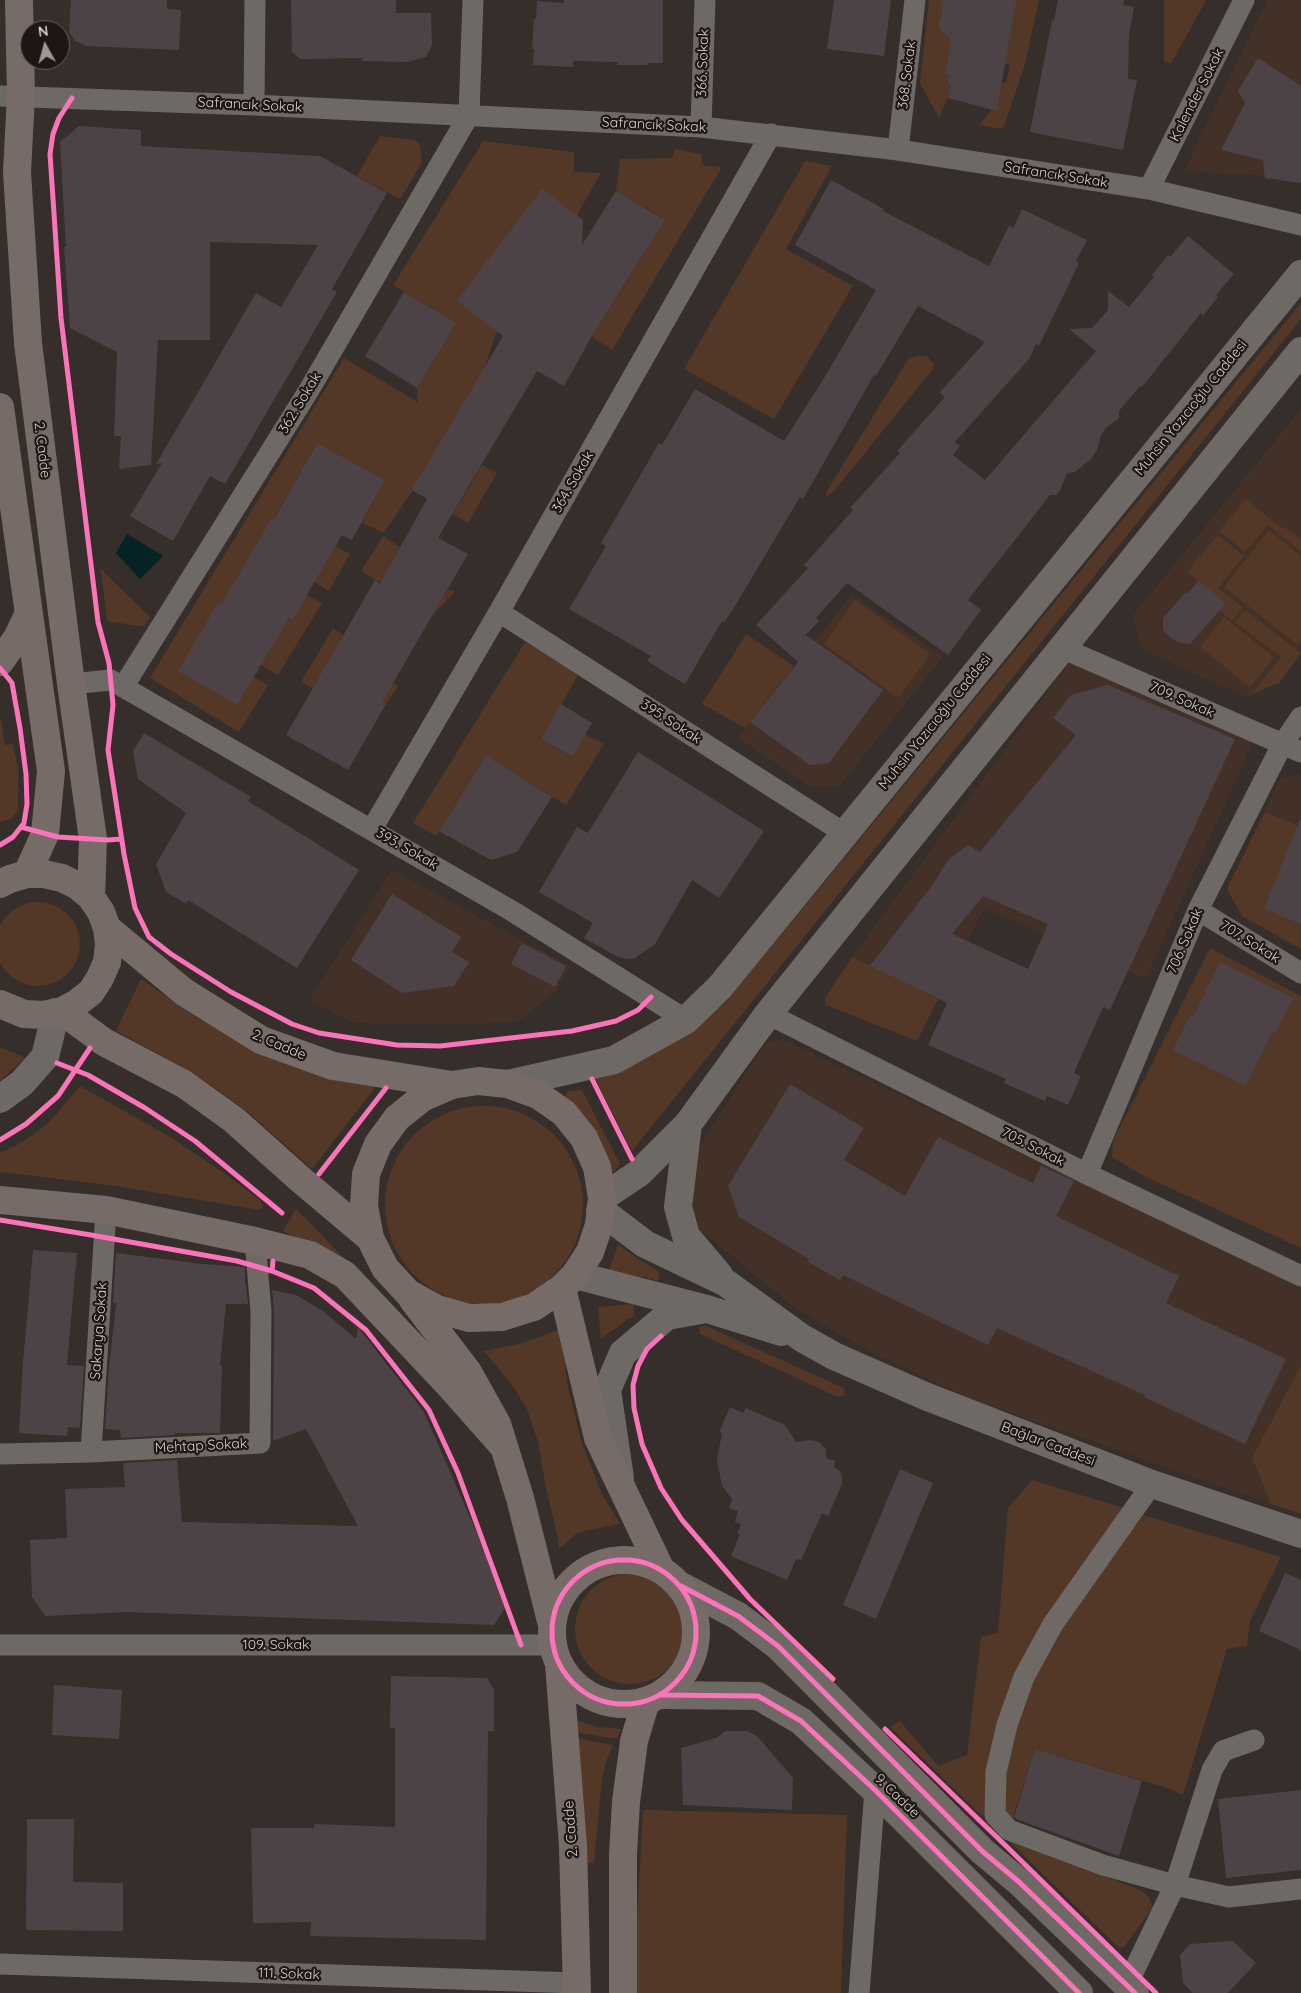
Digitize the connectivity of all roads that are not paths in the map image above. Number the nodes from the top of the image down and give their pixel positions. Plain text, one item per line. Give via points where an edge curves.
1 (18, 0) edge
2 (255, 0) edge
3 (473, 0) edge
4 (705, 0) edge
5 (915, 0) edge
6 (1244, 0) edge
7 (10, 96) edge
8 (254, 105) junction
9 (469, 115) junction
10 (701, 127) junction
11 (771, 134) junction
12 (898, 150) junction
13 (1149, 189) junction
14 (1301, 225) edge
15 (1301, 274) edge
16 (1301, 351) edge
17 (0, 407) edge
18 (499, 612) junction
19 (28, 615) junction
20 (1062, 648) junction
21 (0, 662) edge
22 (71, 684) junction
23 (123, 687) junction
24 (1301, 717) edge
25 (1292, 748) edge
26 (372, 829) junction
27 (844, 833) junction
28 (9, 877) edge
29 (91, 897) junction
30 (1198, 910) junction
31 (107, 928) junction
32 (1301, 973) edge
33 (0, 1004) edge
34 (59, 1012) junction
35 (768, 1014) junction
36 (686, 1020) junction
37 (508, 1084) junction
38 (452, 1085) junction
39 (0, 1099) edge
40 (688, 1124) junction
41 (1086, 1174) junction
42 (0, 1200) edge
43 (601, 1204) junction
44 (106, 1210) junction
45 (370, 1238) junction
46 (255, 1241) junction
47 (1301, 1276) edge
48 (568, 1281) junction
49 (726, 1283) junction
50 (408, 1292) junction
51 (707, 1309) junction
52 (802, 1338) junction
53 (504, 1447) junction
54 (92, 1452) junction
55 (0, 1454) edge
56 (1152, 1484) junction
57 (621, 1485) junction
58 (1301, 1534) edge
59 (671, 1578) junction
60 (0, 1645) edge
61 (554, 1645) junction
62 (654, 1698) junction
63 (1254, 1740) dead end
64 (874, 1790) junction
65 (1175, 1885) junction
66 (1301, 1889) edge
67 (0, 1964) edge
68 (577, 1988) edge
69 (1131, 1989) edge
70 (623, 1993) edge
71 (860, 1993) edge
72 (1079, 1993) edge

1 - 7 main road, 2. Cadde
2 - 8 street
3 - 9 street
4 - 10 street, 366. Sokak
5 - 12 street, 368. Sokak
6 - 13 street, Kalender Sokak
7 - 8 street, Safrancık Sokak
7 - 22 main road, 2. Cadde via 28,343
8 - 9 street, Safrancık Sokak
9 - 10 street, Safrancık Sokak
9 - 23 street, 362. Sokak via 309,390
10 - 11 street, Safrancık Sokak
11 - 12 street, Safrancık Sokak
11 - 18 street, 364. Sokak
12 - 13 street, Safrancık Sokak
13 - 14 street, Safrancık Sokak
15 - 27 main road, Muhsin Yazıcıoğlu Caddesi
16 - 20 main road
17 - 19 main road
18 - 26 street, 364. Sokak
18 - 27 street, 395. Sokak
19 - 21 main road via 18,638
19 - 28 main road via 51,771 46,834
20 - 25 street, 709. Sokak
20 - 35 main road
22 - 23 street, 393. Sokak via 111,680
22 - 29 main road, 2. Cadde via 94,839
23 - 26 street, 393. Sokak
24 - 25 street, 706. Sokak
25 - 30 street, 706. Sokak
26 - 36 street, 393. Sokak via 520,916
27 - 36 main road, Muhsin Yazıcıoğlu Caddesi via 720,986
28 - 29 main road via 44,874 62,878
29 - 31 main road
30 - 32 street, 707. Sokak
30 - 41 street, 706. Sokak
31 - 34 main road via 108,954 100,978 78,1003
31 - 38 main road, 2. Cadde via 184,992 261,1040 333,1066
33 - 34 main road via 26,1014
34 - 39 main road via 45,1057 22,1083
34 - 45 main road via 104,1042 184,1084 234,1120
35 - 40 main road
35 - 41 street, 705. Sokak
36 - 37 main road, Muhsin Yazıcıoğlu Caddesi via 614,1060
37 - 38 main road via 478,1081
37 - 43 main road via 538,1095 564,1113 584,1138 597,1167
38 - 45 main road via 422,1098 397,1118 378,1144 366,1174 364,1206
40 - 43 main road via 639,1173
40 - 49 main road via 678,1208 686,1236
41 - 47 street, 705. Sokak
42 - 44 main road
43 - 48 main road via 599,1225 590,1252
43 - 49 main road via 645,1244
44 - 46 main road
44 - 54 street, Sakarya Sokak
45 - 50 main road via 385,1268
46 - 53 main road via 310,1255 346,1275
46 - 54 street, Mehtap Sokak via 261,1312 260,1443
48 - 50 main road via 534,1307 502,1317 469,1318 436,1309
48 - 51 main road
48 - 57 main road via 598,1438
49 - 52 main road
50 - 53 main road via 468,1372 497,1424
51 - 52 main road
51 - 57 main road via 667,1316 623,1353 607,1390
52 - 56 main road, Bağlar Caddesi via 834,1356 925,1396
53 - 61 main road via 520,1498
54 - 55 street, Mehtap Sokak
56 - 58 main road, Bağlar Caddesi
56 - 65 street via 1058,1617 1024,1677 1007,1725 996,1772 995,1815 1009,1830 1103,1865
57 - 59 main road
59 - 61 main road via 638,1561 614,1560 591,1567 572,1582 558,1602
59 - 62 main road via 693,1608 697,1632 692,1657 680,1678
59 - 69 main road, 9. Cadde via 738,1616 778,1646 982,1850
60 - 61 street, 109. Sokak
61 - 62 main road via 571,1682 587,1694 606,1702 626,1704
61 - 68 main road, 2. Cadde via 573,1846
62 - 64 main road, 9. Cadde via 758,1696 801,1721
62 - 70 main road via 634,1741 626,1802
63 - 65 street via 1223,1750 1212,1770
64 - 71 street
64 - 72 main road, 9. Cadde
65 - 66 street via 1229,1897
65 - 69 street
67 - 68 street, 111. Sokak

